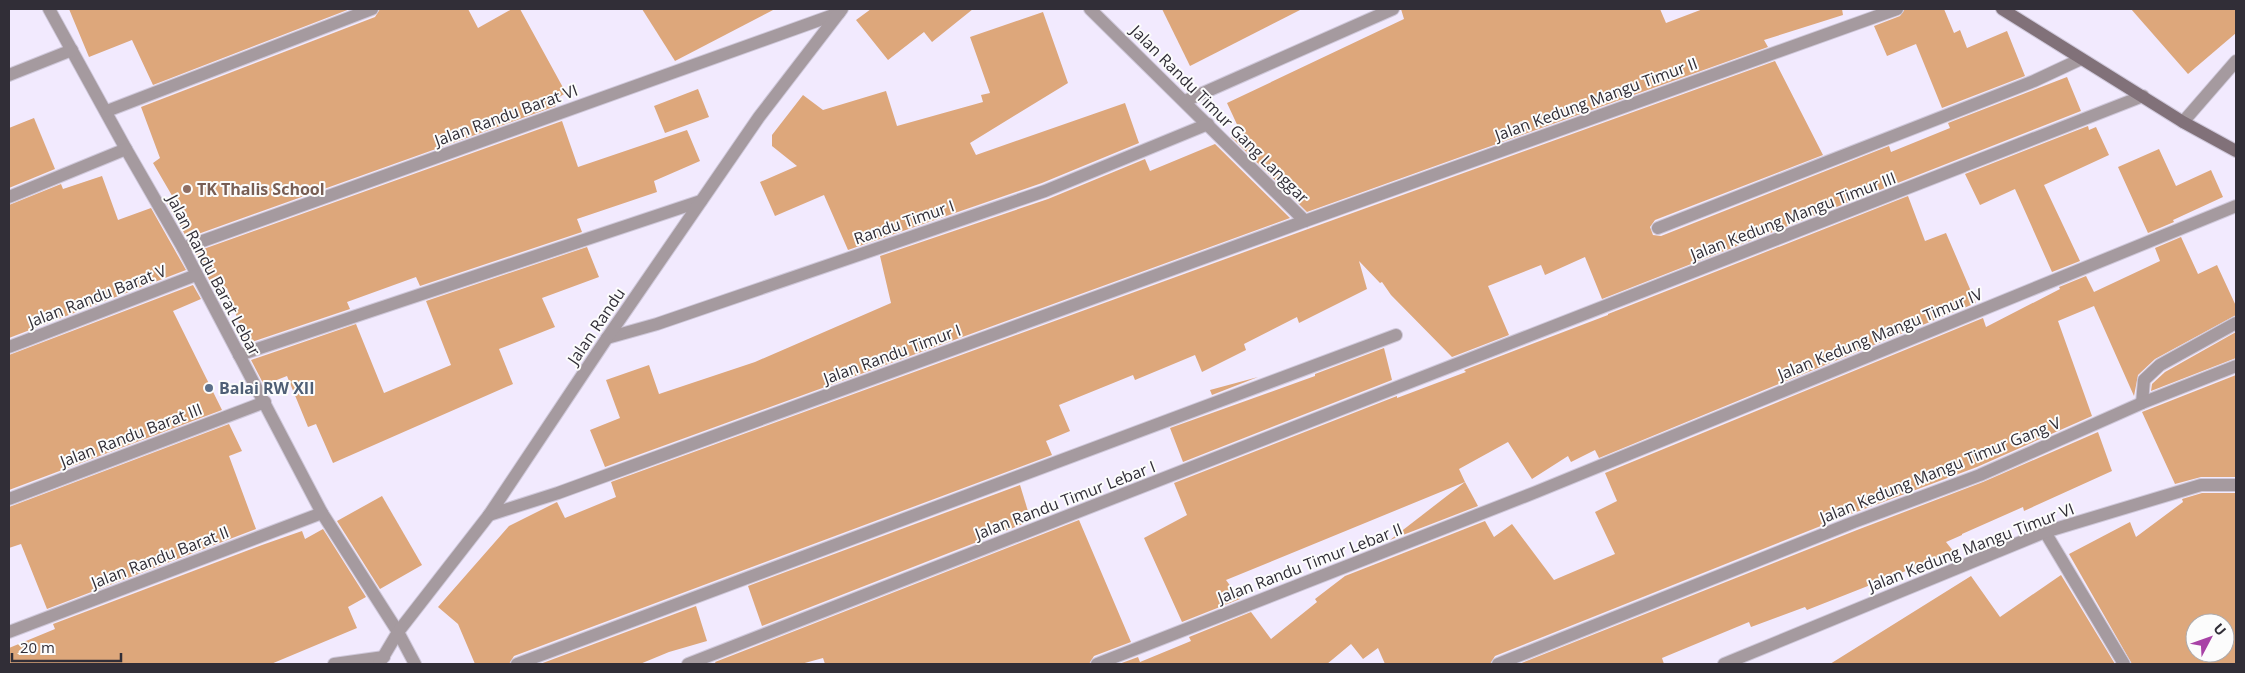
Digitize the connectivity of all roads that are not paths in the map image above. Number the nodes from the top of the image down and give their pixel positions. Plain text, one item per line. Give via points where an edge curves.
1 (50, 9) edge
2 (372, 9) edge
3 (1090, 9) edge
4 (1393, 9) edge
5 (1897, 9) edge
6 (2002, 9) edge
7 (841, 11) edge
8 (72, 50) junction
9 (2081, 58) junction
10 (2236, 61) edge
11 (9, 75) edge
12 (2143, 96) junction
13 (1185, 101) junction
14 (107, 111) junction
15 (2183, 122) junction
16 (1208, 124) junction
17 (126, 149) junction
18 (2236, 150) edge
19 (9, 197) edge
20 (701, 201) junction
21 (2236, 206) edge
22 (1305, 221) junction
23 (1658, 228) dead end
24 (184, 248) junction
25 (196, 275) junction
26 (2236, 323) edge
27 (1396, 336) dead end
28 (607, 338) junction
29 (9, 347) edge
30 (239, 355) junction
31 (1454, 366) joint
32 (2236, 366) edge
33 (264, 402) junction
34 (2142, 403) junction
35 (2236, 484) edge
36 (1536, 492) joint
37 (9, 499) edge
38 (322, 513) junction
39 (489, 515) junction
40 (2045, 532) junction
41 (9, 632) edge
42 (398, 632) junction
43 (382, 661) edge
44 (334, 664) edge
45 (415, 664) edge
46 (516, 664) edge
47 (688, 664) edge
48 (1097, 664) edge
49 (1498, 664) edge
50 (1724, 664) edge
51 (2124, 664) edge

1 - 8 street, Jalan Randu Barat Lebar
2 - 14 street
3 - 13 street, Jalan Randu Timur Gang Langgar
4 - 13 street
5 - 22 street, Jalan Kedung Mangu Timur II
6 - 9 main road
7 - 20 street, Jalan Randu via 759,117
7 - 24 street, Jalan Randu Barat VI
8 - 11 street
8 - 14 street, Jalan Randu Barat Lebar
9 - 12 main road
9 - 23 street via 2034,82
10 - 15 street
12 - 15 main road
12 - 31 street, Jalan Kedung Mangu Timur III
13 - 16 street, Jalan Randu Timur Gang Langgar
14 - 17 street, Jalan Randu Barat Lebar
15 - 18 main road
16 - 22 street, Jalan Randu Timur Gang Langgar
16 - 28 street, Randu Timur I via 1045,191 657,324
17 - 19 street
17 - 24 street, Jalan Randu Barat Lebar
20 - 28 street, Jalan Randu
20 - 30 street
21 - 36 street, Jalan Kedung Mangu Timur IV
22 - 39 street, Jalan Randu Timur I via 558,493
24 - 25 street, Jalan Randu Barat Lebar
25 - 29 street, Jalan Randu Barat V
25 - 30 street, Jalan Randu Barat Lebar
26 - 34 street via 2160,365 2144,380
27 - 46 street
28 - 39 street, Jalan Randu
30 - 33 street, Jalan Randu Barat Lebar
31 - 47 street, Jalan Randu Timur Lebar I
32 - 34 street, Jalan Kedung Mangu Timur Gang V
33 - 37 street, Jalan Randu Barat III
33 - 38 street, Jalan Randu Barat Lebar
34 - 49 street, Jalan Kedung Mangu Timur Gang V via 1980,475
35 - 40 street, Jalan Kedung Mangu Timur VI via 2201,485
36 - 48 street, Jalan Randu Timur Lebar II
38 - 41 street, Jalan Randu Barat II
38 - 42 street, Jalan Randu Barat Lebar
39 - 42 street, Jalan Randu
40 - 50 street, Jalan Kedung Mangu Timur VI
40 - 51 street
42 - 43 street, Jalan Randu
42 - 45 street, Jalan Randu Barat Lebar
43 - 44 street

